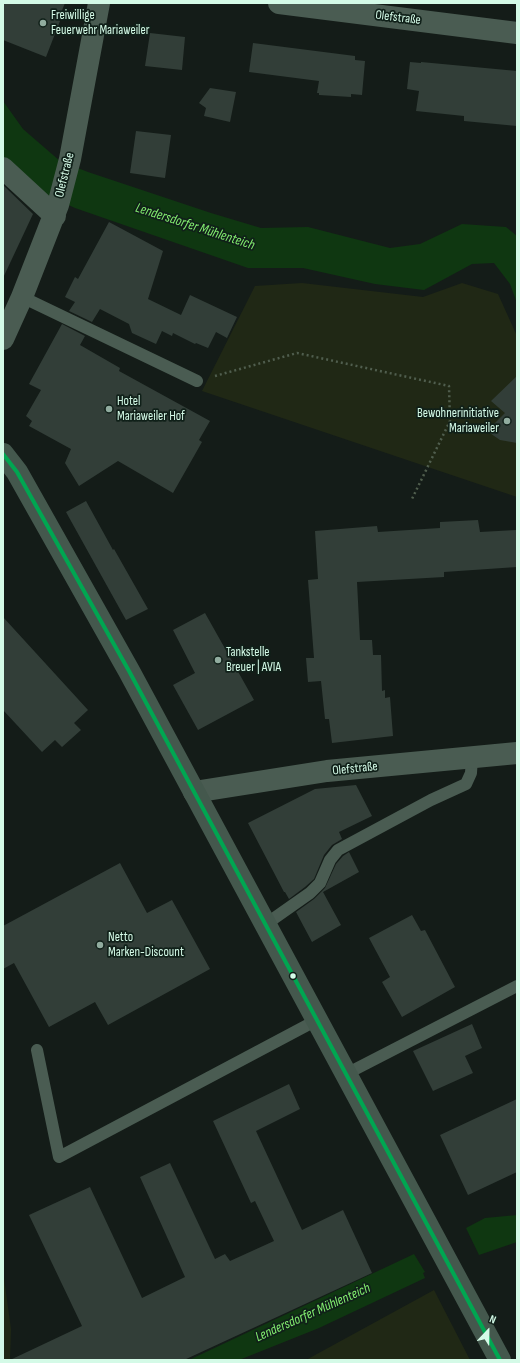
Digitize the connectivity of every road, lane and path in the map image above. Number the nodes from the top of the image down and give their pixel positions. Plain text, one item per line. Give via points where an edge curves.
1 (99, 3) edge
2 (279, 3) edge
3 (517, 33) edge
4 (3, 168) edge
5 (56, 210) junction
6 (22, 297) junction
7 (3, 339) edge
8 (197, 381) joint
9 (3, 454) edge
10 (411, 501) dead end
11 (517, 753) edge
12 (472, 757) junction
13 (194, 792) junction
14 (266, 924) junction
15 (517, 986) edge
16 (317, 1020) junction
17 (37, 1050) dead end
18 (346, 1074) junction
19 (500, 1360) edge

1 - 5 street, Olefstraße via 70,159
2 - 3 street, Olefstraße
4 - 5 street
5 - 6 street, Olefstraße
6 - 7 street, Olefstraße
6 - 8 lane
8 - 10 path via 297,353 450,386 450,420
9 - 13 main road via 16,472 75,576
11 - 12 street, Olefstraße
12 - 13 street, Olefstraße via 327,771
12 - 14 lane via 471,773 466,784 338,850 330,860 320,883
13 - 14 main road
14 - 16 main road
15 - 18 lane
16 - 17 lane via 59,1157
16 - 18 main road
18 - 19 main road

